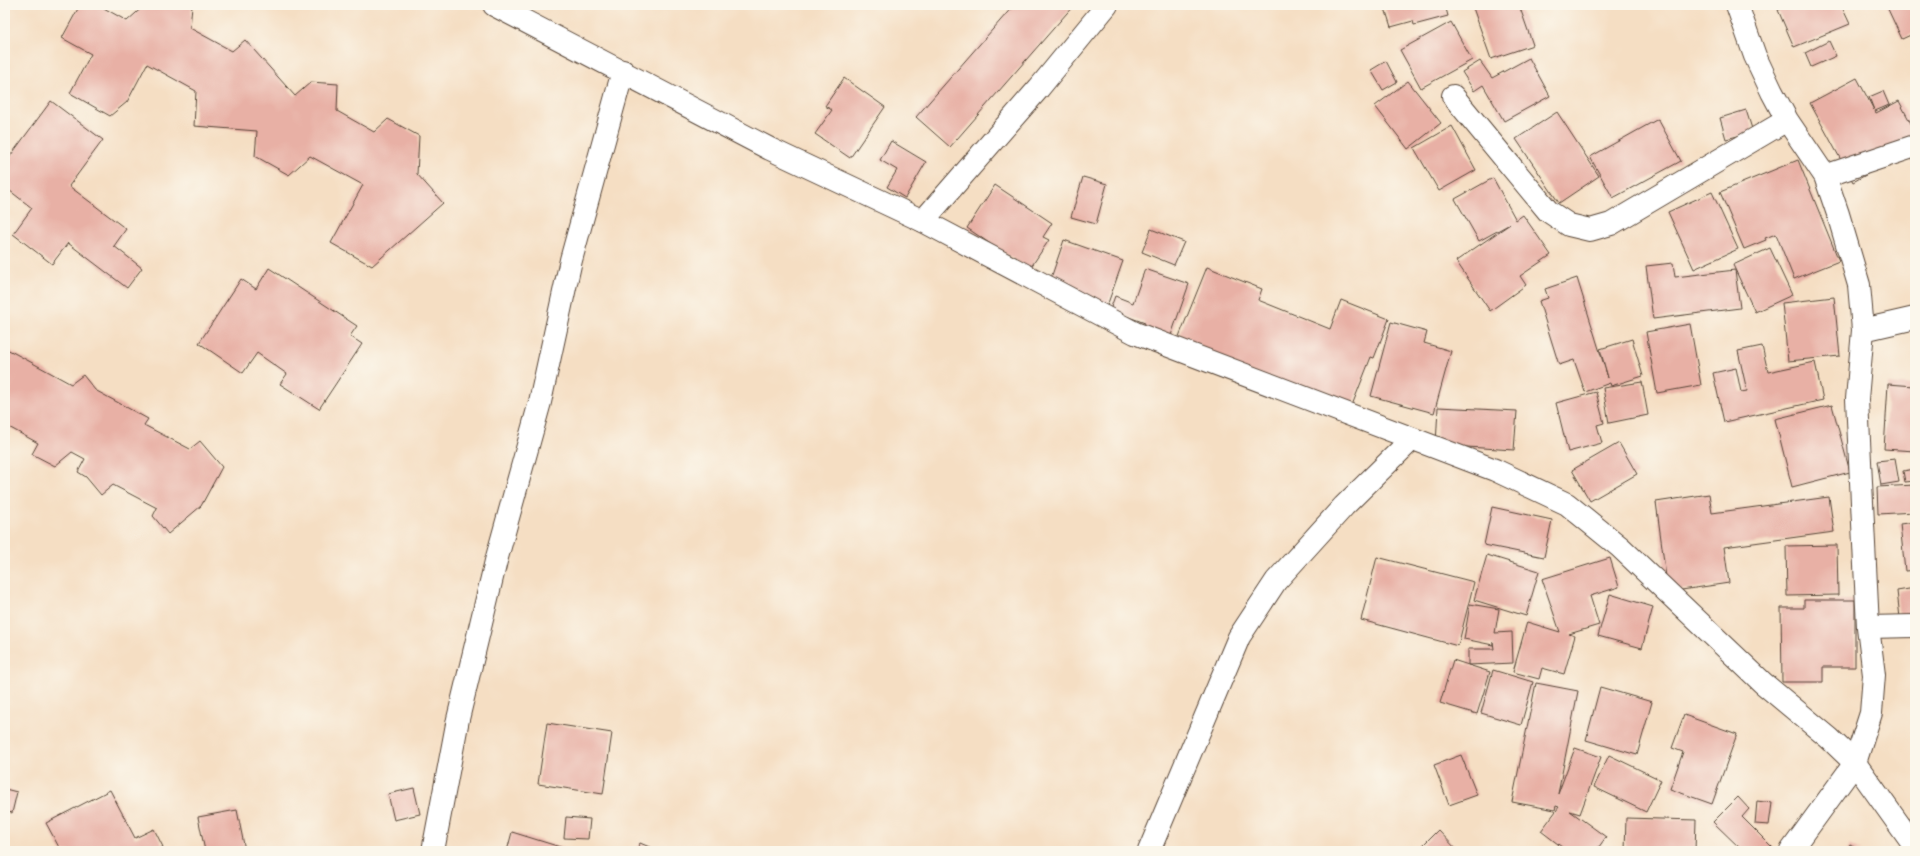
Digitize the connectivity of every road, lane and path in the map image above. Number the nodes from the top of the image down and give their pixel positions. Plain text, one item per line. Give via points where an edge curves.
1 (494, 5) edge
2 (1107, 5) edge
3 (1737, 5) edge
4 (623, 71) junction
5 (1453, 96) dead end
6 (1787, 120) junction
7 (1915, 146) edge
8 (1825, 176) junction
9 (923, 221) junction
10 (1915, 318) edge
11 (1863, 330) junction
12 (1412, 439) junction
13 (1915, 626) edge
14 (1868, 627) junction
15 (1855, 762) junction
16 (1915, 848) edge
17 (433, 851) edge
18 (1149, 851) edge
19 (1791, 851) edge

1 - 4 street
2 - 9 street via 1039,88
3 - 6 street via 1755,56
4 - 9 street via 770,148
4 - 17 street via 571,260 540,402 496,561 458,719
5 - 6 street via 1548,212 1568,224 1590,230 1611,224
6 - 8 street
7 - 8 street
8 - 11 street via 1859,285
9 - 12 street via 1135,333
10 - 11 street
11 - 14 street via 1857,399
12 - 15 street via 1495,470 1567,504 1620,547 1763,684
12 - 18 street via 1344,506 1276,582 1239,637
13 - 14 street
14 - 15 street via 1874,675 1871,713
15 - 16 street
15 - 19 street

